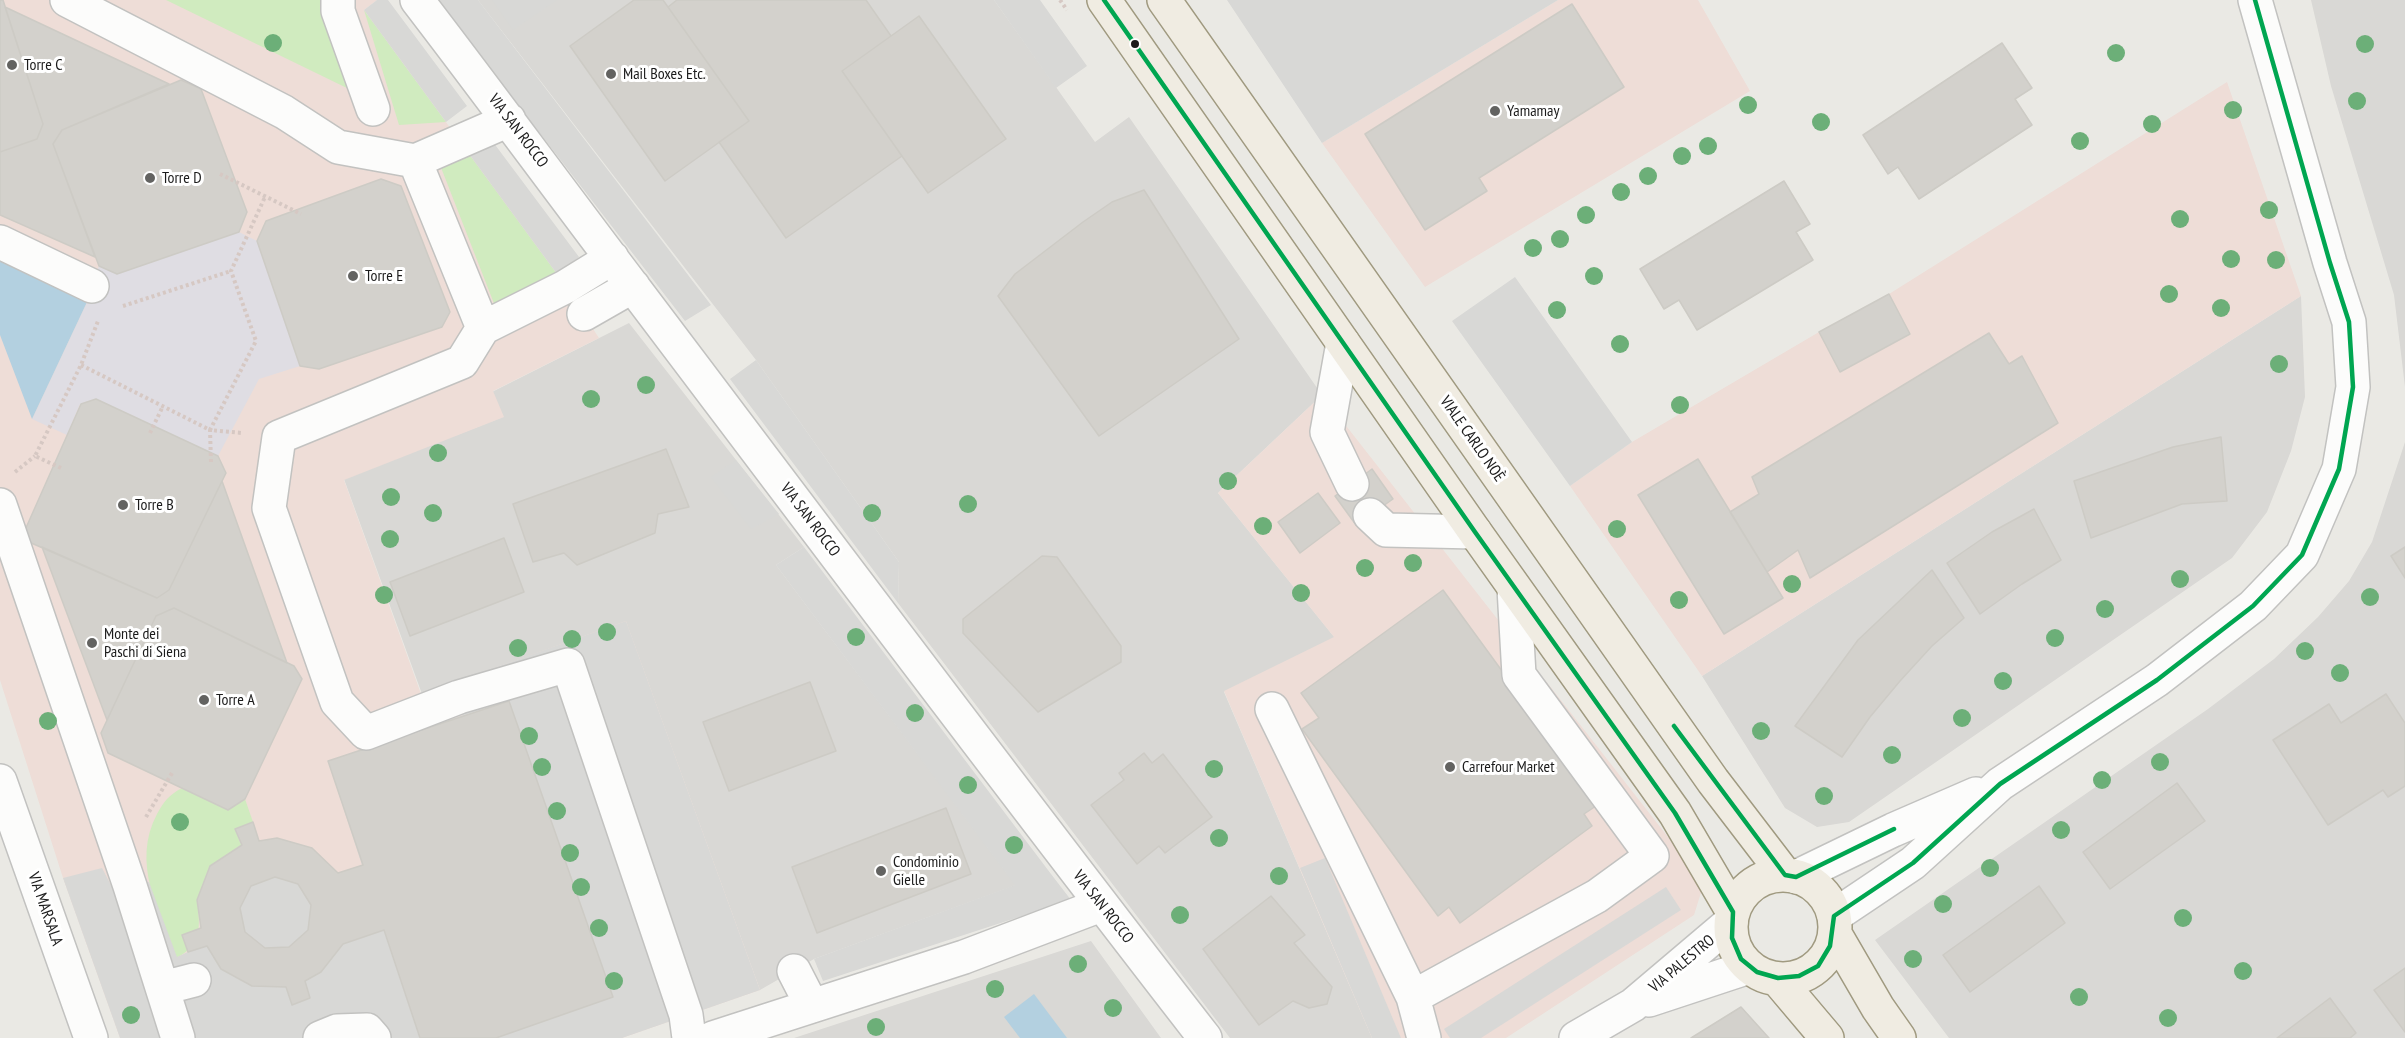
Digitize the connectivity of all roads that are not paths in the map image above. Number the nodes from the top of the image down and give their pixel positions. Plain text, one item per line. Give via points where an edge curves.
1 (67, 0) edge
2 (338, 0) edge
3 (417, 0) edge
4 (1104, 0) edge
5 (1164, 0) edge
6 (2255, 0) edge
7 (373, 110) dead end
8 (509, 120) junction
9 (415, 161) junction
10 (0, 242) edge
11 (612, 258) junction
12 (633, 286) junction
13 (102, 302) road end
14 (584, 314) dead end
15 (483, 328) junction
16 (1343, 343) junction
17 (1352, 484) dead end
18 (4, 490) edge
19 (1371, 515) dead end
20 (1475, 532) junction
21 (1514, 588) junction
22 (1272, 709) dead end
23 (0, 781) edge
24 (2000, 784) junction
25 (1791, 876) junction
26 (1101, 905) junction
27 (1732, 917) junction
28 (1835, 925) junction
29 (794, 971) dead end
30 (1764, 973) junction
31 (1413, 997) junction
32 (1633, 1005) junction
33 (812, 1006) junction
34 (91, 1038) edge
35 (177, 1038) edge
36 (320, 1038) edge
37 (374, 1038) edge
38 (689, 1038) edge
39 (713, 1038) edge
40 (1205, 1038) edge
41 (1424, 1038) edge
42 (1576, 1038) edge
43 (1827, 1038) edge
44 (1899, 1038) edge

1 - 9 street via 284,112 338,147
2 - 7 street via 338,10
3 - 8 street, VIA SAN ROCCO
4 - 16 main road
5 - 25 main road, VIALE CARLO NOÈ via 1713,781
6 - 24 street via 2349,322 2353,387 2339,469 2302,555 2253,606 2157,680
8 - 9 street
8 - 11 street, VIA SAN ROCCO
9 - 15 street
10 - 13 street
11 - 12 street, VIA SAN ROCCO
11 - 15 street via 565,287
12 - 14 street
12 - 26 street, VIA SAN ROCCO
15 - 38 street via 462,362 279,437 269,508 337,702 366,733 459,697 568,665 686,1015
16 - 17 street via 1327,432
16 - 20 main road
18 - 35 street via 179,984
19 - 20 street via 1386,530
20 - 21 main road
21 - 27 main road via 1675,813
21 - 31 street via 1519,675 1652,856 1597,896
22 - 31 street
23 - 34 street, VIA MARSALA
24 - 25 street
24 - 28 street via 1913,863
25 - 27 main road via 1767,878 1754,884 1741,897
25 - 28 main road, VIALE CARLO NOÈ via 1813,884 1826,897
26 - 33 street via 963,957
26 - 40 street, VIA SAN ROCCO
27 - 30 main road via 1737,953
27 - 32 street, VIA PALESTRO
28 - 30 main road via 1826,957 1814,970 1796,978
28 - 44 main road, VIALE CARLO NOÈ via 1878,1008
29 - 33 street
30 - 32 street, VIA PALESTRO
30 - 43 main road
31 - 41 street
32 - 42 street, VIA PALESTRO
33 - 39 street
36 - 37 street via 337,1031 368,1030

